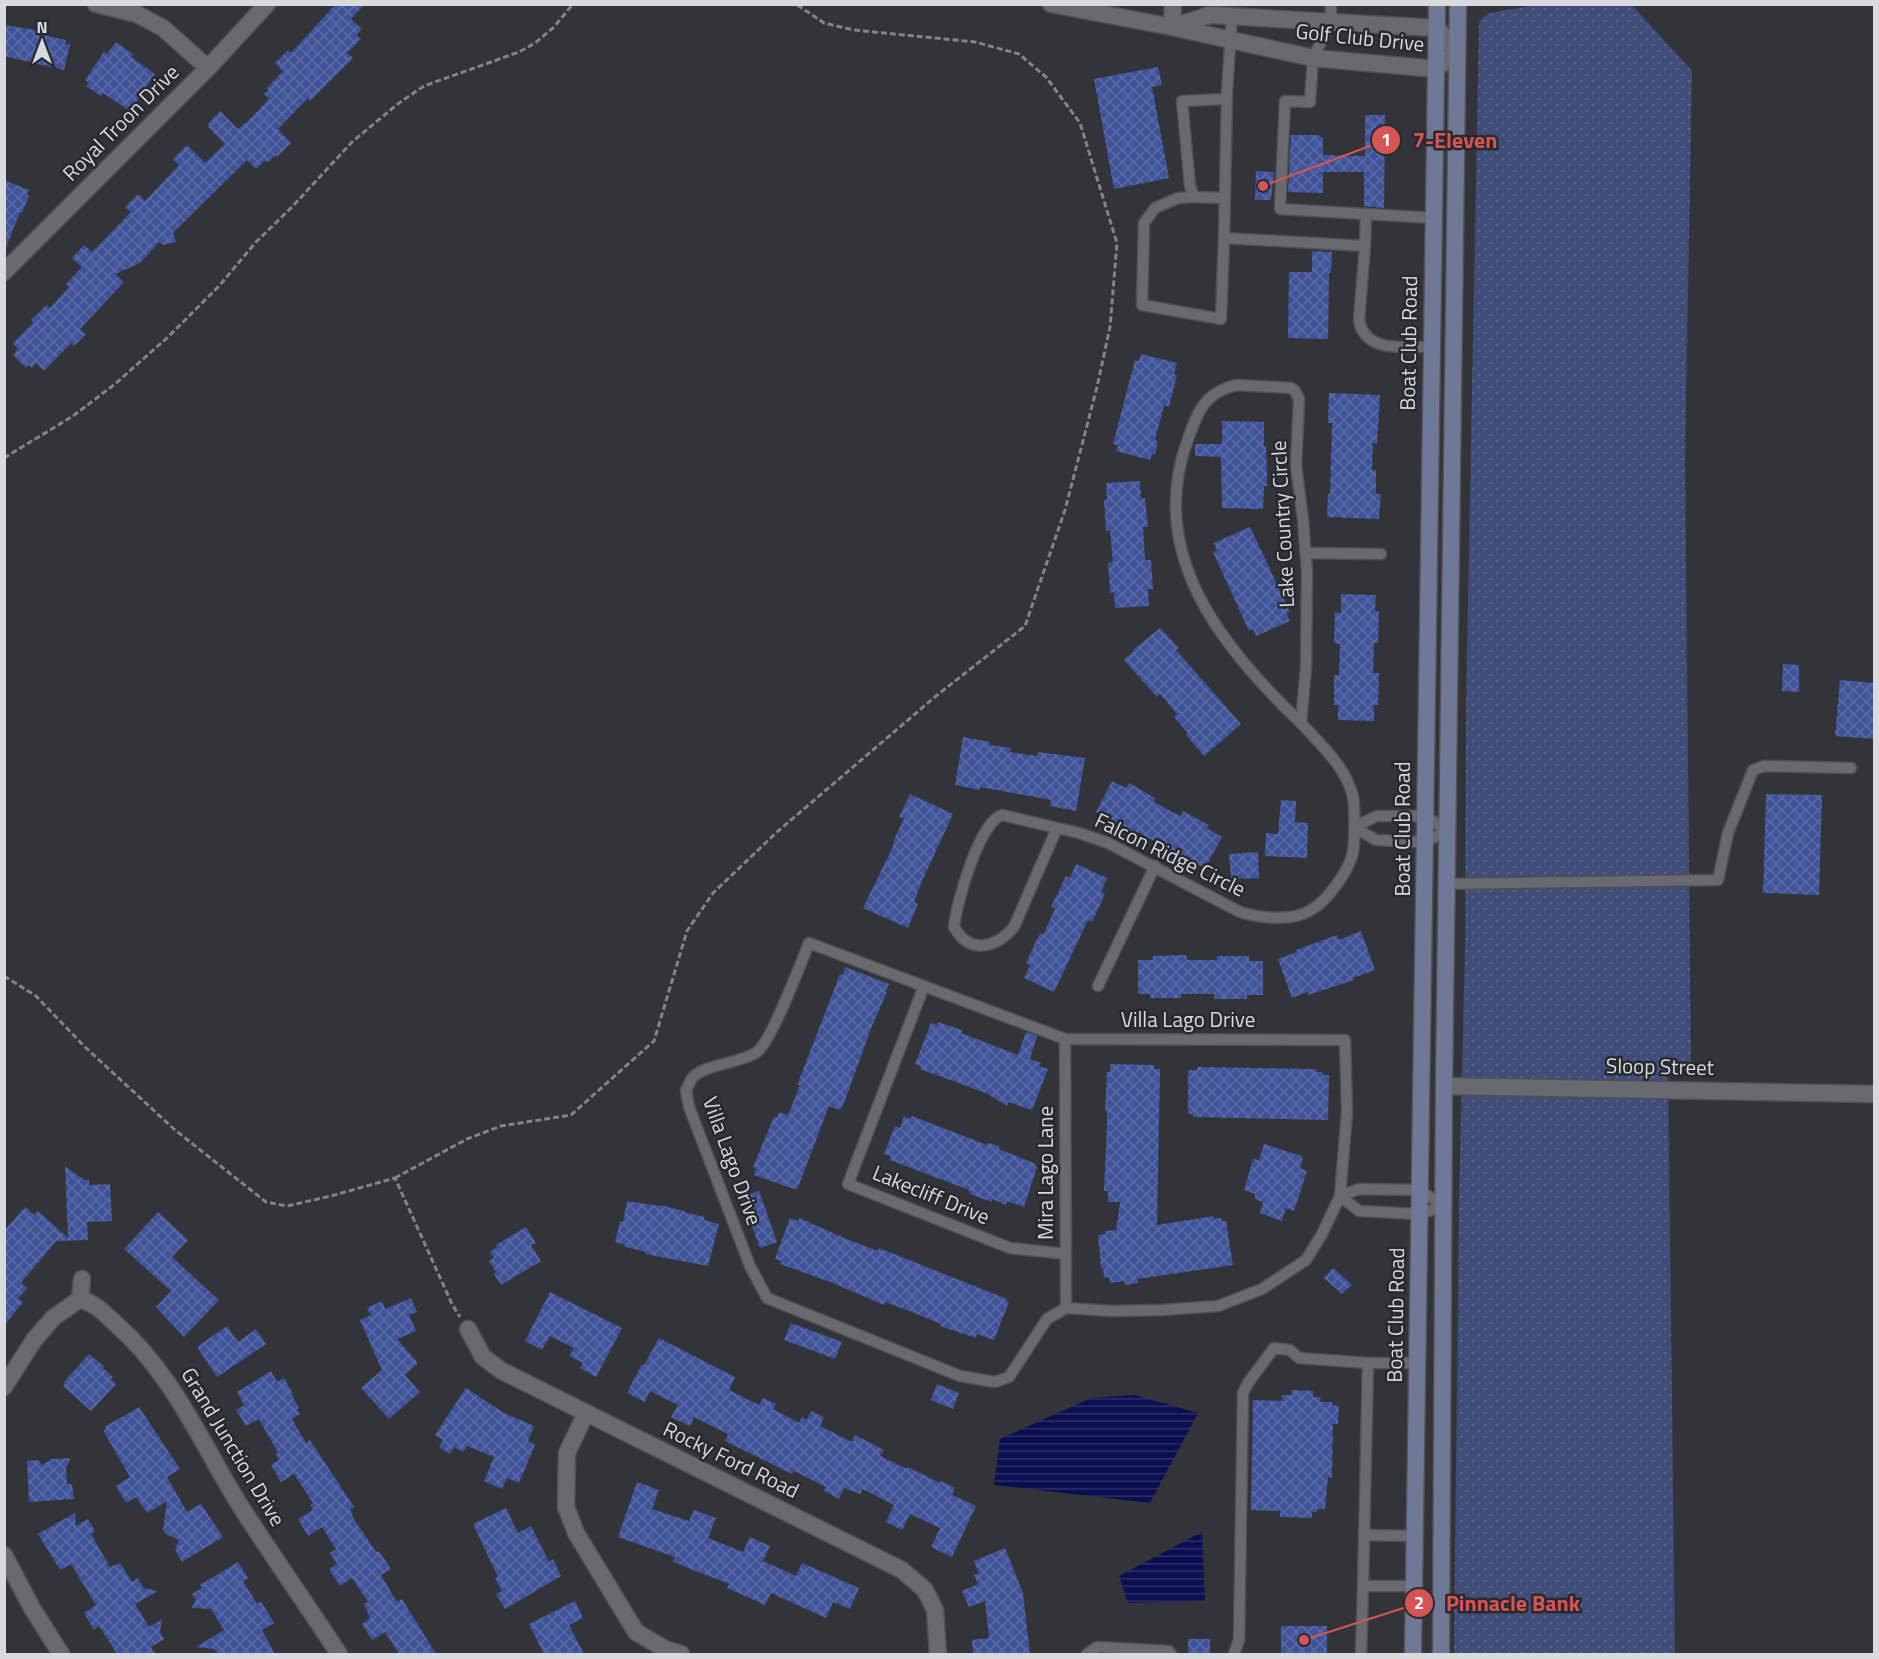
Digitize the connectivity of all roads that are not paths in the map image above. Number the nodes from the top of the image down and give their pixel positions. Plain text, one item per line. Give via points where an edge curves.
1 (96, 4) edge
2 (267, 4) edge
3 (1051, 4) edge
4 (1173, 4) edge
5 (1331, 4) edge
6 (1437, 4) edge
7 (1458, 4) edge
8 (1232, 16) junction
9 (1331, 22) junction
10 (1172, 27) junction
11 (1437, 28) junction
12 (1230, 41) junction
13 (1457, 51) junction
14 (1313, 58) junction
15 (208, 68) junction
16 (1436, 69) junction
17 (1227, 99) junction
18 (1194, 197) junction
19 (1225, 198) junction
20 (1366, 214) junction
21 (1434, 218) junction
22 (1224, 238) junction
23 (1365, 246) junction
24 (4, 272) edge
25 (1432, 346) junction
26 (1306, 553) junction
27 (1382, 554) dead end
28 (1301, 723) junction
29 (1851, 768) dead end
30 (1426, 816) junction
31 (1354, 827) junction
32 (1057, 828) junction
33 (1448, 831) junction
34 (1425, 842) junction
35 (1155, 866) junction
36 (1447, 884) junction
37 (924, 986) junction
38 (1098, 987) dead end
39 (1065, 1039) junction
40 (1444, 1086) junction
41 (1875, 1094) edge
42 (1420, 1190) junction
43 (1340, 1196) junction
44 (1443, 1206) junction
45 (1420, 1214) junction
46 (1066, 1254) junction
47 (82, 1279) dead end
48 (80, 1299) junction
49 (1066, 1308) junction
50 (468, 1329) road end
51 (1368, 1363) junction
52 (1418, 1363) junction
53 (4, 1387) edge
54 (586, 1413) junction
55 (1364, 1534) junction
56 (1414, 1536) junction
57 (4, 1556) edge
58 (1363, 1586) junction
59 (1413, 1586) junction
60 (61, 1654) edge
61 (339, 1654) edge
62 (681, 1654) edge
63 (938, 1654) edge
64 (1087, 1654) edge
65 (1171, 1654) edge
66 (1234, 1654) edge
67 (1361, 1654) edge
68 (1413, 1654) edge
69 (1441, 1654) edge

1 - 15 street via 137,14 163,28
2 - 15 street, Royal Troon Drive
3 - 10 street, Golf Club Drive
4 - 10 street
5 - 9 lane
6 - 11 main road, Boat Club Road
7 - 13 main road, Boat Club Road
8 - 9 street, Golf Club Drive
8 - 10 street, Golf Club Drive via 1210,15
8 - 12 lane
9 - 11 street, Golf Club Drive
9 - 14 lane
10 - 12 street, Golf Club Drive
11 - 13 street, Golf Club Drive
11 - 16 main road, Boat Club Road
12 - 14 street, Golf Club Drive
12 - 17 lane
13 - 16 street, Golf Club Drive
13 - 33 main road, Boat Club Road
14 - 16 street, Golf Club Drive
14 - 20 lane via 1310,102 1286,101 1280,209
15 - 24 street, Royal Troon Drive
16 - 21 main road, Boat Club Road
17 - 18 lane via 1182,101
17 - 19 lane
18 - 19 lane
18 - 22 lane via 1178,198 1155,208 1144,224 1142,305 1221,319
19 - 22 lane
20 - 21 lane
20 - 23 lane
21 - 25 main road, Boat Club Road
22 - 23 lane
23 - 25 lane via 1361,331 1379,345
25 - 30 main road, Boat Club Road
26 - 27 lane
26 - 28 lane, Lake Country Circle via 1307,644
26 - 28 lane, Lake Country Circle via 1297,482 1297,394 1291,388 1281,387 1224,388 1205,402 1187,443 1177,496 1179,543 1194,590 1224,637
28 - 31 lane, Lake Country Circle via 1336,764 1351,789
29 - 36 lane via 1764,766 1753,770 1728,833 1718,880
30 - 31 lane via 1377,816
30 - 33 lane
30 - 34 main road, Boat Club Road
31 - 34 lane via 1376,840
31 - 35 lane, Falcon Ridge Circle via 1353,854 1339,881 1311,910 1297,915 1240,912
32 - 32 lane, Falcon Ridge Circle via 1014,927 989,945 965,941 954,927 956,912 972,858 996,819 1011,816
32 - 35 lane, Falcon Ridge Circle via 1108,843
33 - 34 lane
33 - 36 main road, Boat Club Road
34 - 42 main road, Boat Club Road
35 - 38 lane
36 - 40 main road, Boat Club Road
37 - 39 lane, Villa Lago Drive
37 - 46 lane, Lakecliff Drive via 848,1184 1010,1248
37 - 49 lane, Villa Lago Drive via 809,943 758,1052 693,1078 686,1090 689,1107 750,1266 767,1298 960,1376 995,1383 1009,1377 1047,1319
39 - 43 lane, Villa Lago Drive via 1345,1040 1347,1112
39 - 46 lane, Mira Lago Lane
40 - 41 street, Sloop Street
40 - 44 main road, Boat Club Road
42 - 43 lane via 1359,1189
42 - 44 lane
42 - 45 main road, Boat Club Road
43 - 45 lane via 1359,1211
43 - 49 lane, Villa Lago Drive via 1306,1260 1262,1289 1218,1306 1142,1311
44 - 45 lane
44 - 69 main road, Boat Club Road
45 - 52 main road, Boat Club Road
46 - 49 lane, Mira Lago Lane
47 - 48 street
48 - 53 street via 53,1318
48 - 61 street, Grand Junction Drive via 111,1319 158,1368 241,1506
50 - 54 street, Rocky Ford Road via 483,1357 502,1371
51 - 52 lane
51 - 55 lane
51 - 66 lane via 1299,1358 1290,1350 1274,1348 1243,1393 1239,1640
52 - 56 main road, Boat Club Road
54 - 62 street via 567,1453 566,1507 576,1533 636,1632
54 - 63 street, Rocky Ford Road via 902,1570 925,1590 934,1610
55 - 56 lane
55 - 58 lane
56 - 59 main road, Boat Club Road
57 - 60 street
58 - 59 lane
58 - 67 lane
59 - 68 main road, Boat Club Road
64 - 65 lane via 1097,1647

